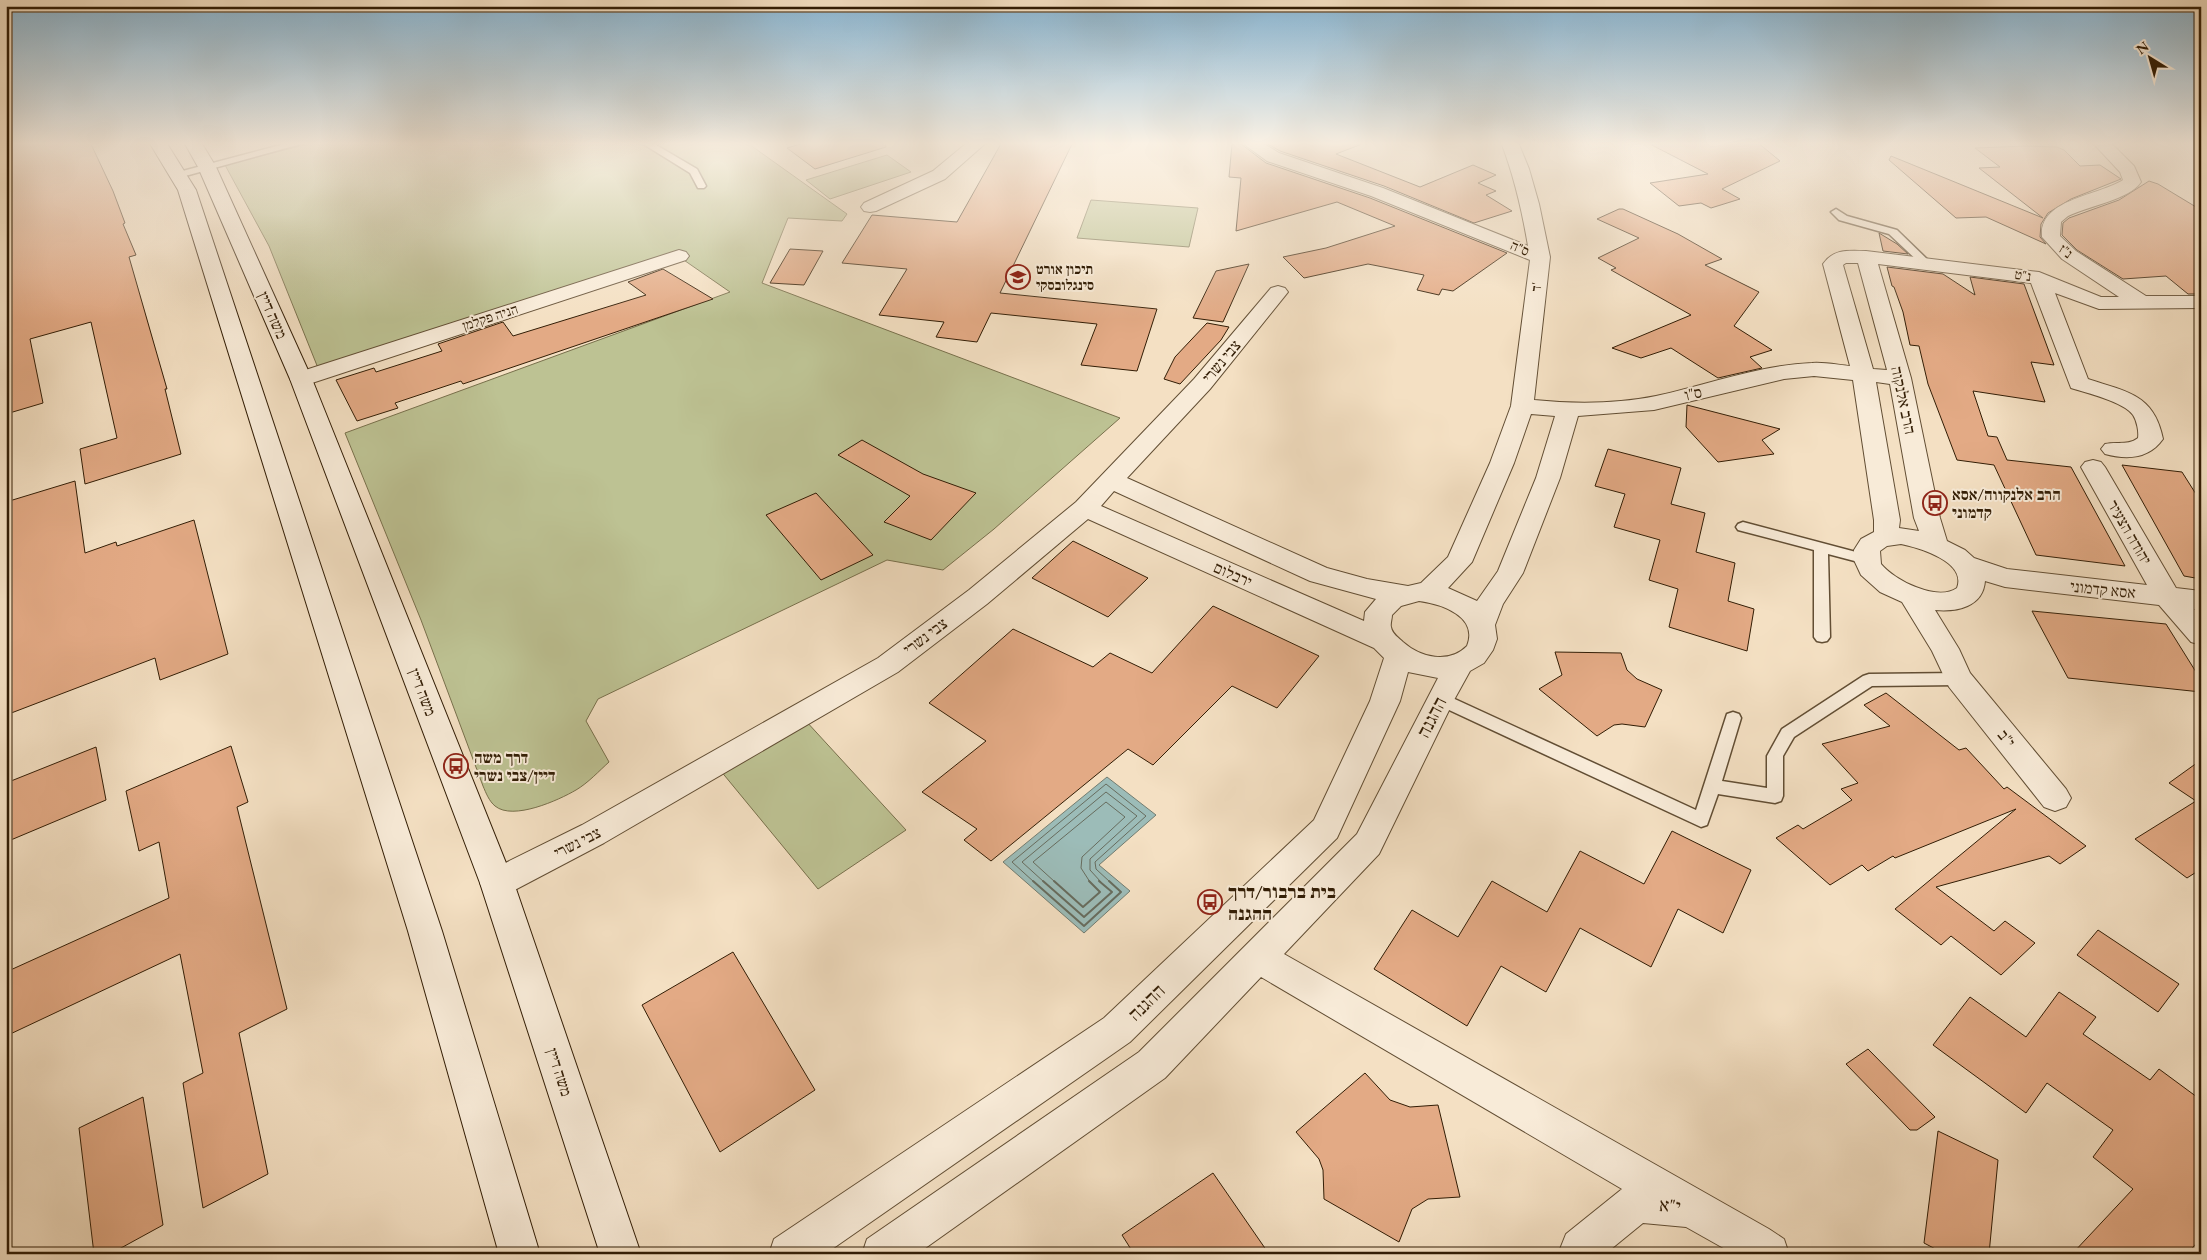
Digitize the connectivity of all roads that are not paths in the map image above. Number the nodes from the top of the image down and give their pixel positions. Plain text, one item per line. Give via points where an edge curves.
1 (191, 201) edge
2 (222, 201) edge
3 (883, 201) edge
4 (1399, 201) edge
5 (1529, 201) edge
6 (2093, 201) edge
7 (870, 207) dead end
8 (1836, 212) dead end
9 (679, 256) dead end
10 (1540, 257) junction
11 (1866, 257) junction
12 (1926, 263) junction
13 (2039, 278) junction
14 (1278, 292) dead end
15 (2140, 302) junction
16 (2201, 302) edge
17 (1862, 373) junction
18 (1900, 378) junction
19 (301, 379) junction
20 (1522, 406) junction
21 (1568, 410) junction
22 (2113, 448) dead end
23 (2093, 467) dead end
24 (1110, 480) junction
25 (1084, 508) junction
26 (1742, 527) dead end
27 (1886, 537) junction
28 (1936, 545) junction
29 (1821, 547) junction
30 (1866, 559) junction
31 (1968, 573) junction
32 (1416, 593) junction
33 (2167, 596) junction
34 (1913, 597) junction
35 (2201, 600) edge
36 (1941, 602) junction
37 (1481, 626) junction
38 (2201, 635) edge
39 (1822, 638) dead end
40 (1390, 648) junction
41 (1946, 649) junction
42 (1460, 664) junction
43 (1959, 679) junction
44 (1440, 699) junction
45 (1732, 718) dead end
46 (1712, 786) junction
47 (2055, 798) dead end
48 (497, 883) junction
49 (1258, 957) junction
50 (1691, 1207) junction
51 (520, 1254) edge
52 (621, 1254) edge
53 (789, 1254) edge
54 (882, 1254) edge
55 (1578, 1254) edge
56 (1769, 1254) edge

1 - 51 street via 425,931
2 - 19 street, משה דיין
3 - 7 street
4 - 10 street, ס"ה
5 - 10 street, ד'
6 - 15 street, נ"ז via 2065,211 2054,219 2051,236 2069,255
8 - 12 lane via 1843,218 1893,232
9 - 19 street, הניה פקלמן
10 - 20 street, ד'
11 - 12 street, נ"ט
11 - 17 street, נ"ט via 1842,257 1833,264
11 - 18 street, הרב אלנקוה
12 - 13 street, נ"ט
13 - 15 street, נ"ט via 2093,301
13 - 22 street via 2078,382 2140,409 2149,424 2151,439 2143,448 2135,452
14 - 24 street, צבי נשרי via 1202,384
15 - 16 street, נ"ט
17 - 18 street
17 - 21 street, ס"ו via 1814,369 1784,372 1654,402
17 - 27 street via 1887,520
18 - 28 street, הרב אלנקוה via 1927,518
19 - 48 street, משה דיין
20 - 21 street, ס"ו
20 - 32 street via 1502,463 1459,562
21 - 37 street via 1548,478 1514,564 1490,602
23 - 33 street, יהודה הצעיר
24 - 25 street, צבי נשרי
24 - 32 street via 1319,575 1367,588
25 - 40 street, ירבלום
25 - 48 street, צבי נשרי via 992,586 888,664 593,834
26 - 29 lane
27 - 28 street via 1901,536
27 - 30 street via 1874,541 1867,549
28 - 31 street via 1952,554
29 - 30 lane
29 - 39 lane
30 - 34 street via 1882,581
31 - 33 street, אסא קדמוני
31 - 36 street via 1968,593 1959,599
32 - 37 street via 1452,598 1475,615
32 - 40 street via 1386,603 1377,617 1377,629
33 - 35 street, אסא קדמוני
33 - 38 street, יהודה הצעיר
34 - 36 street
34 - 41 street
36 - 41 street
37 - 42 street via 1483,638 1480,649
40 - 42 street via 1428,666
40 - 53 street, ההגנה via 1385,701 1326,830 1117,1030
41 - 43 street
42 - 44 street, ההגנה
43 - 46 lane via 1869,680 1788,733 1775,756 1775,796
43 - 47 street, י"ב
44 - 46 lane via 1701,820
44 - 49 street, ההגנה via 1368,844
45 - 46 lane
48 - 52 street, משה דיין
49 - 50 street
49 - 54 street, ההגנה via 1152,1065
50 - 55 street, י"א via 1637,1202 1580,1248
50 - 56 street, י"א

